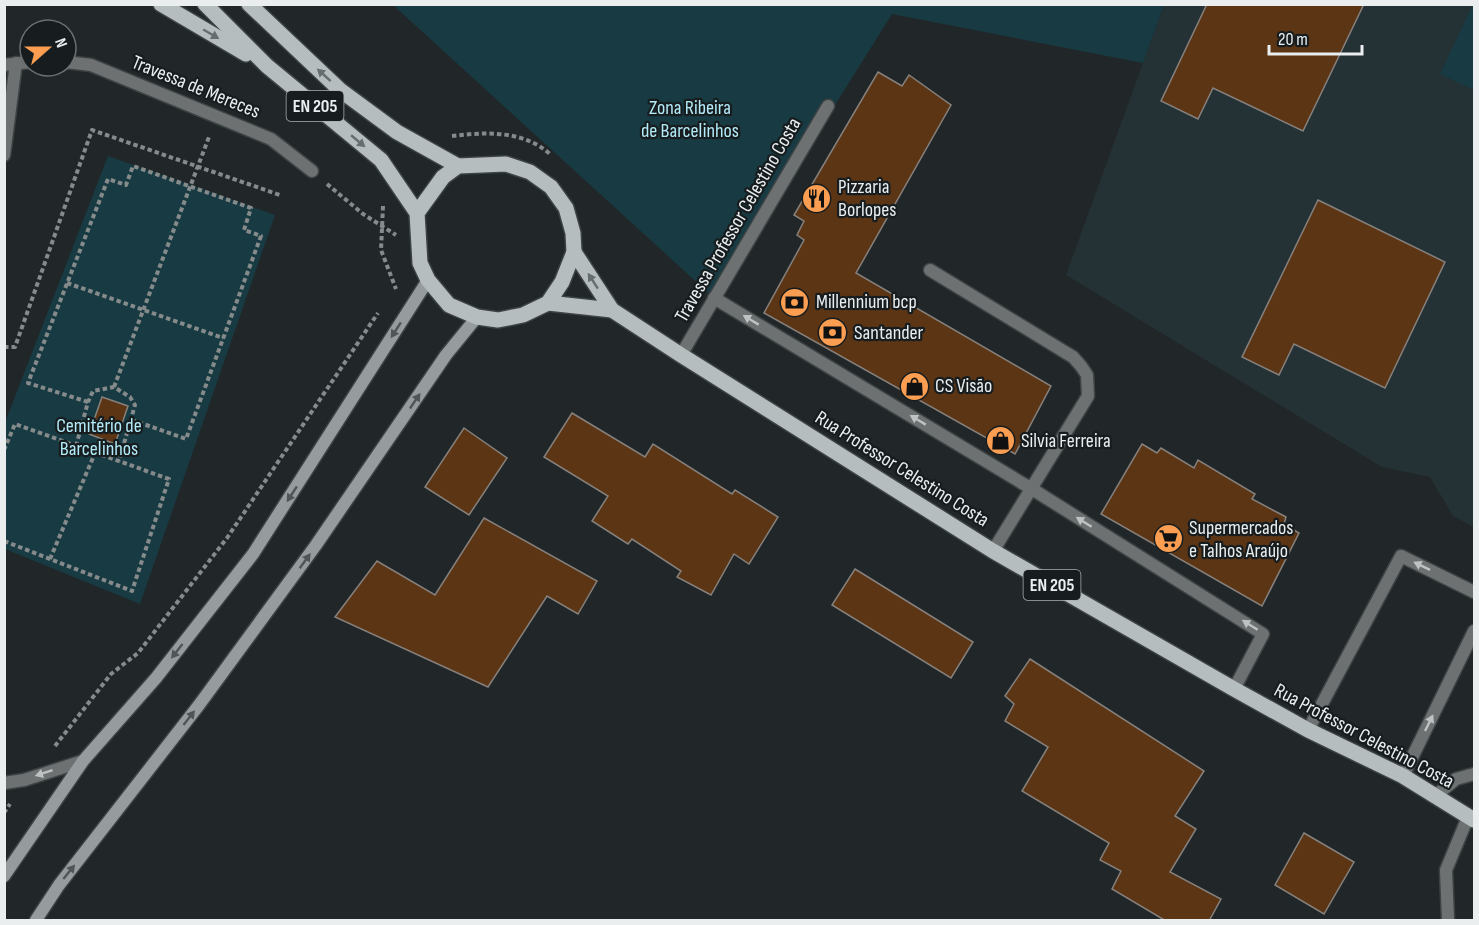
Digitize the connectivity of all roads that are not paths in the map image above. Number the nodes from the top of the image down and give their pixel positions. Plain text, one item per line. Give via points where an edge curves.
1 (161, 4) edge
2 (205, 4) edge
3 (249, 4) edge
4 (78, 63) edge
5 (10, 64) edge
6 (267, 66) junction
7 (828, 106) dead end
8 (4, 155) edge
9 (458, 166) junction
10 (312, 171) road end
11 (417, 213) junction
12 (574, 252) junction
13 (930, 270) dead end
14 (428, 280) junction
15 (714, 298) junction
16 (548, 303) junction
17 (612, 310) junction
18 (477, 317) junction
19 (681, 355) junction
20 (1032, 489) junction
21 (993, 551) junction
22 (1474, 592) edge
23 (1474, 631) edge
24 (1233, 690) junction
25 (1308, 730) junction
26 (83, 761) junction
27 (1474, 774) edge
28 (1403, 776) junction
29 (4, 783) edge
30 (1435, 796) junction
31 (1471, 818) edge
32 (4, 876) edge
33 (36, 921) edge
34 (1448, 921) edge

1 -> 6 main road
2 - 6 main road, EN 205
9 -> 3 main road, EN 205 via 397,132 340,90
4 - 10 street, Travessa de Mereces via 91,65 271,139
5 - 8 street
6 -> 11 main road, EN 205 via 381,160
7 - 15 street, Travessa Professor Celestino Costa
9 - 11 main road via 443,177
9 - 12 main road via 506,164 530,172 551,187 566,208
11 - 14 main road via 420,263
12 - 16 main road
17 -> 12 main road, Rua Professor Celestino Costa / EN 205
13 - 20 street via 1060,348 1087,375 1088,396
14 - 18 main road via 449,305
14 -> 26 main road via 253,554 156,678
15 - 19 street, Travessa Professor Celestino Costa
20 -> 15 street
16 - 17 main road
16 - 18 main road via 523,315 498,320
17 - 19 main road, Rua Professor Celestino Costa / EN 205
33 -> 18 main road via 59,885 206,696 316,545 446,355
19 - 21 main road, Rua Professor Celestino Costa / EN 205
20 - 21 street
24 -> 20 street via 1263,634
21 - 24 main road, Rua Professor Celestino Costa / EN 205
22 -> 25 street via 1401,556
28 -> 23 street
24 - 25 main road, Rua Professor Celestino Costa / EN 205
25 - 28 main road, Rua Professor Celestino Costa / EN 205
26 -> 29 street
26 - 32 main road
27 - 30 street via 1456,779
28 - 30 main road, Rua Professor Celestino Costa / EN 205
30 - 31 main road, Rua Professor Celestino Costa / EN 205
31 - 34 street via 1446,870

